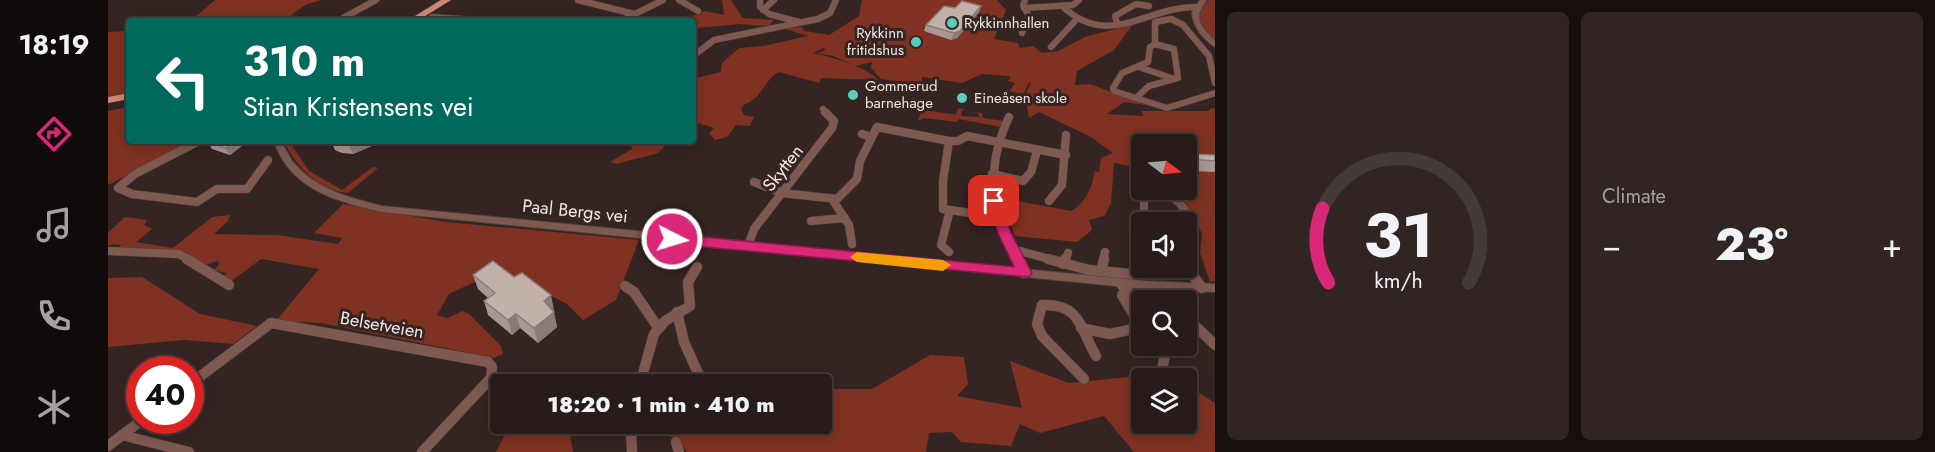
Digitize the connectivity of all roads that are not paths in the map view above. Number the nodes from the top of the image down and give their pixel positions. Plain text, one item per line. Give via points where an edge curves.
1 (376, 0) edge
2 (447, 0) edge
3 (578, 0) edge
4 (679, 0) edge
5 (760, 0) edge
6 (774, 0) edge
7 (836, 0) edge
8 (1025, 0) edge
9 (1078, 0) edge
10 (1153, 0) edge
11 (1204, 0) edge
12 (659, 1) edge
13 (1062, 6) junction
14 (1149, 6) junction
15 (1197, 7) junction
16 (1024, 8) junction
17 (1167, 8) junction
18 (763, 10) junction
19 (698, 11) dead end
20 (1156, 13) junction
21 (634, 14) junction
22 (432, 17) dead end
23 (344, 18) dead end
24 (416, 18) edge
25 (447, 18) edge
26 (627, 18) edge
27 (1171, 19) junction
28 (1075, 21) junction
29 (1117, 23) junction
30 (804, 24) junction
31 (1022, 33) dead end
32 (1155, 44) junction
33 (1215, 45) edge
34 (1051, 46) dead end
35 (696, 54) edge
36 (1139, 67) junction
37 (1174, 79) junction
38 (1215, 83) edge
39 (1215, 93) edge
40 (126, 97) edge
41 (1137, 97) junction
42 (108, 100) edge
43 (823, 109) dead end
44 (1009, 117) dead end
45 (862, 134) dead end
46 (1066, 135) dead end
47 (871, 137) junction
48 (949, 141) junction
49 (193, 144) edge
50 (279, 144) edge
51 (999, 144) junction
52 (1037, 151) junction
53 (1066, 154) junction
54 (268, 160) dead end
55 (992, 174) junction
56 (754, 182) dead end
57 (782, 193) junction
58 (834, 199) junction
59 (1049, 201) dead end
60 (947, 210) junction
61 (998, 217) junction
62 (845, 218) junction
63 (811, 221) dead end
64 (852, 244) dead end
65 (748, 246) junction
66 (1012, 249) junction
67 (108, 251) edge
68 (950, 252) dead end
69 (1105, 252) dead end
70 (1068, 253) dead end
71 (1063, 264) junction
72 (697, 267) dead end
73 (1101, 271) junction
74 (1024, 273) junction
75 (1131, 274) edge
76 (1195, 278) edge
77 (1120, 283) junction
78 (229, 285) dead end
79 (625, 286) dead end
80 (1202, 288) junction
81 (1215, 288) edge
82 (1129, 293) joint
83 (1131, 310) edge
84 (677, 312) junction
85 (657, 326) junction
86 (1081, 328) junction
87 (1197, 328) edge
88 (1131, 332) edge
89 (1215, 345) edge
90 (1095, 356) dead end
91 (204, 373) edge
92 (645, 374) edge
93 (698, 374) edge
94 (1084, 379) dead end
95 (126, 432) edge
96 (631, 434) edge
97 (122, 435) junction
98 (108, 446) edge
99 (189, 452) edge
100 (422, 452) edge
101 (632, 452) edge

1 - 23 street
2 - 24 main road
3 - 21 street
4 - 19 street
5 - 18 street
6 - 18 street
7 - 30 street via 830,13
8 - 16 street
9 - 13 street via 1076,4
10 - 14 street
11 - 15 street
12 - 21 street
13 - 16 street
13 - 28 street
14 - 20 street
14 - 29 street via 1133,6 1115,17
15 - 17 street via 1181,4
15 - 33 street via 1195,20
16 - 31 street via 1029,16
17 - 20 street
17 - 27 street via 1176,13
18 - 30 street
20 - 29 street
21 - 26 street
22 - 25 street
27 - 32 street via 1155,22
27 - 38 street via 1183,25 1209,56
28 - 29 street via 1098,27
28 - 34 street
30 - 35 street via 772,26 714,40
32 - 36 street via 1150,47 1148,62
32 - 37 street via 1175,51 1178,78
36 - 37 street
36 - 41 street via 1122,73 1116,79 1114,91
37 - 41 street via 1149,86
39 - 41 street via 1167,108
40 - 42 main road
43 - 57 street, Skytten via 834,121 831,128
44 - 51 street
45 - 47 street
46 - 53 street
47 - 48 street via 877,127
47 - 58 street via 857,179
48 - 51 street via 967,136
48 - 60 street via 943,181
49 - 54 street via 135,174 118,188 132,194 194,203 217,189 247,189
50 - 65 street, Paal Bergs vei via 291,165 306,180 339,197 373,207
51 - 52 street
51 - 55 street
52 - 53 street
52 - 55 street via 1031,172 1023,181
53 - 59 street via 1062,185
55 - 61 street
56 - 57 street
57 - 58 street
57 - 65 street, Skytten via 754,229
58 - 62 street
60 - 61 street
60 - 68 street via 941,245
61 - 66 street
62 - 63 street
62 - 64 street
65 - 74 street, Paal Bergs vei
66 - 71 street
66 - 74 street
67 - 78 street via 179,254
69 - 73 street
70 - 71 street
71 - 73 street
72 - 84 street via 687,284 690,306
73 - 75 street
74 - 77 street, Paal Bergs vei
76 - 80 street
77 - 80 street, Paal Bergs vei
77 - 82 street
79 - 85 street via 634,292
80 - 81 street, Paal Bergs vei
82 - 83 street via 1122,295
84 - 85 street
84 - 93 street via 684,342
85 - 92 street via 648,345
86 - 88 street via 1110,334
86 - 90 street
86 - 94 street via 1071,309 1042,304 1037,324 1042,336
87 - 89 street
91 - 100 street, Belsetveien via 271,323 488,362 492,367 491,378
95 - 97 street
96 - 101 street
97 - 98 street
97 - 99 street

